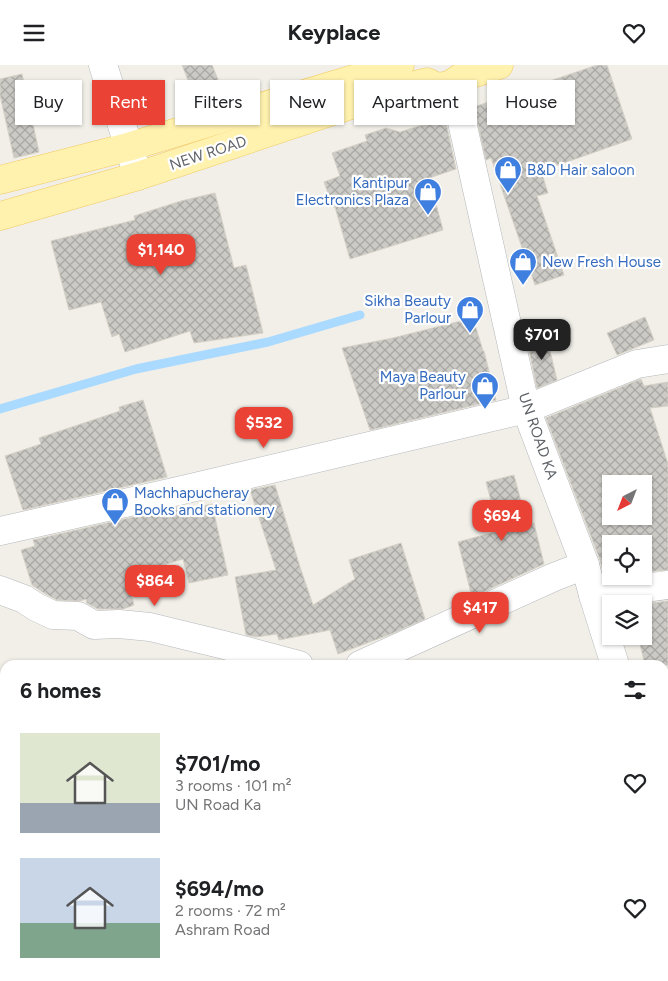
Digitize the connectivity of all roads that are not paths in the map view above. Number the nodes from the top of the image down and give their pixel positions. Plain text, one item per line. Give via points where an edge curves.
1 (103, 65) edge
2 (400, 65) edge
3 (499, 65) edge
4 (444, 75) edge
5 (128, 147) junction
6 (138, 176) junction
7 (0, 180) edge
8 (0, 216) edge
9 (668, 359) edge
10 (526, 409) junction
11 (0, 531) edge
12 (585, 565) junction
13 (668, 585) edge
14 (0, 591) edge
15 (593, 595) junction
16 (280, 660) edge
17 (371, 660) edge
18 (613, 660) edge

1 - 5 street
2 - 5 main road
3 - 4 main road, NEW ROAD
4 - 6 main road, NEW ROAD
4 - 10 street, UN ROAD KA via 460,113
5 - 6 street
5 - 7 main road
6 - 8 main road, NEW ROAD
9 - 10 street via 637,364
10 - 11 street
10 - 12 street, UN ROAD KA
12 - 15 street, UN ROAD KA
12 - 17 street
13 - 15 street
14 - 16 street via 24,599 53,615 78,616 94,625 150,627
15 - 18 street, UN ROAD KA

